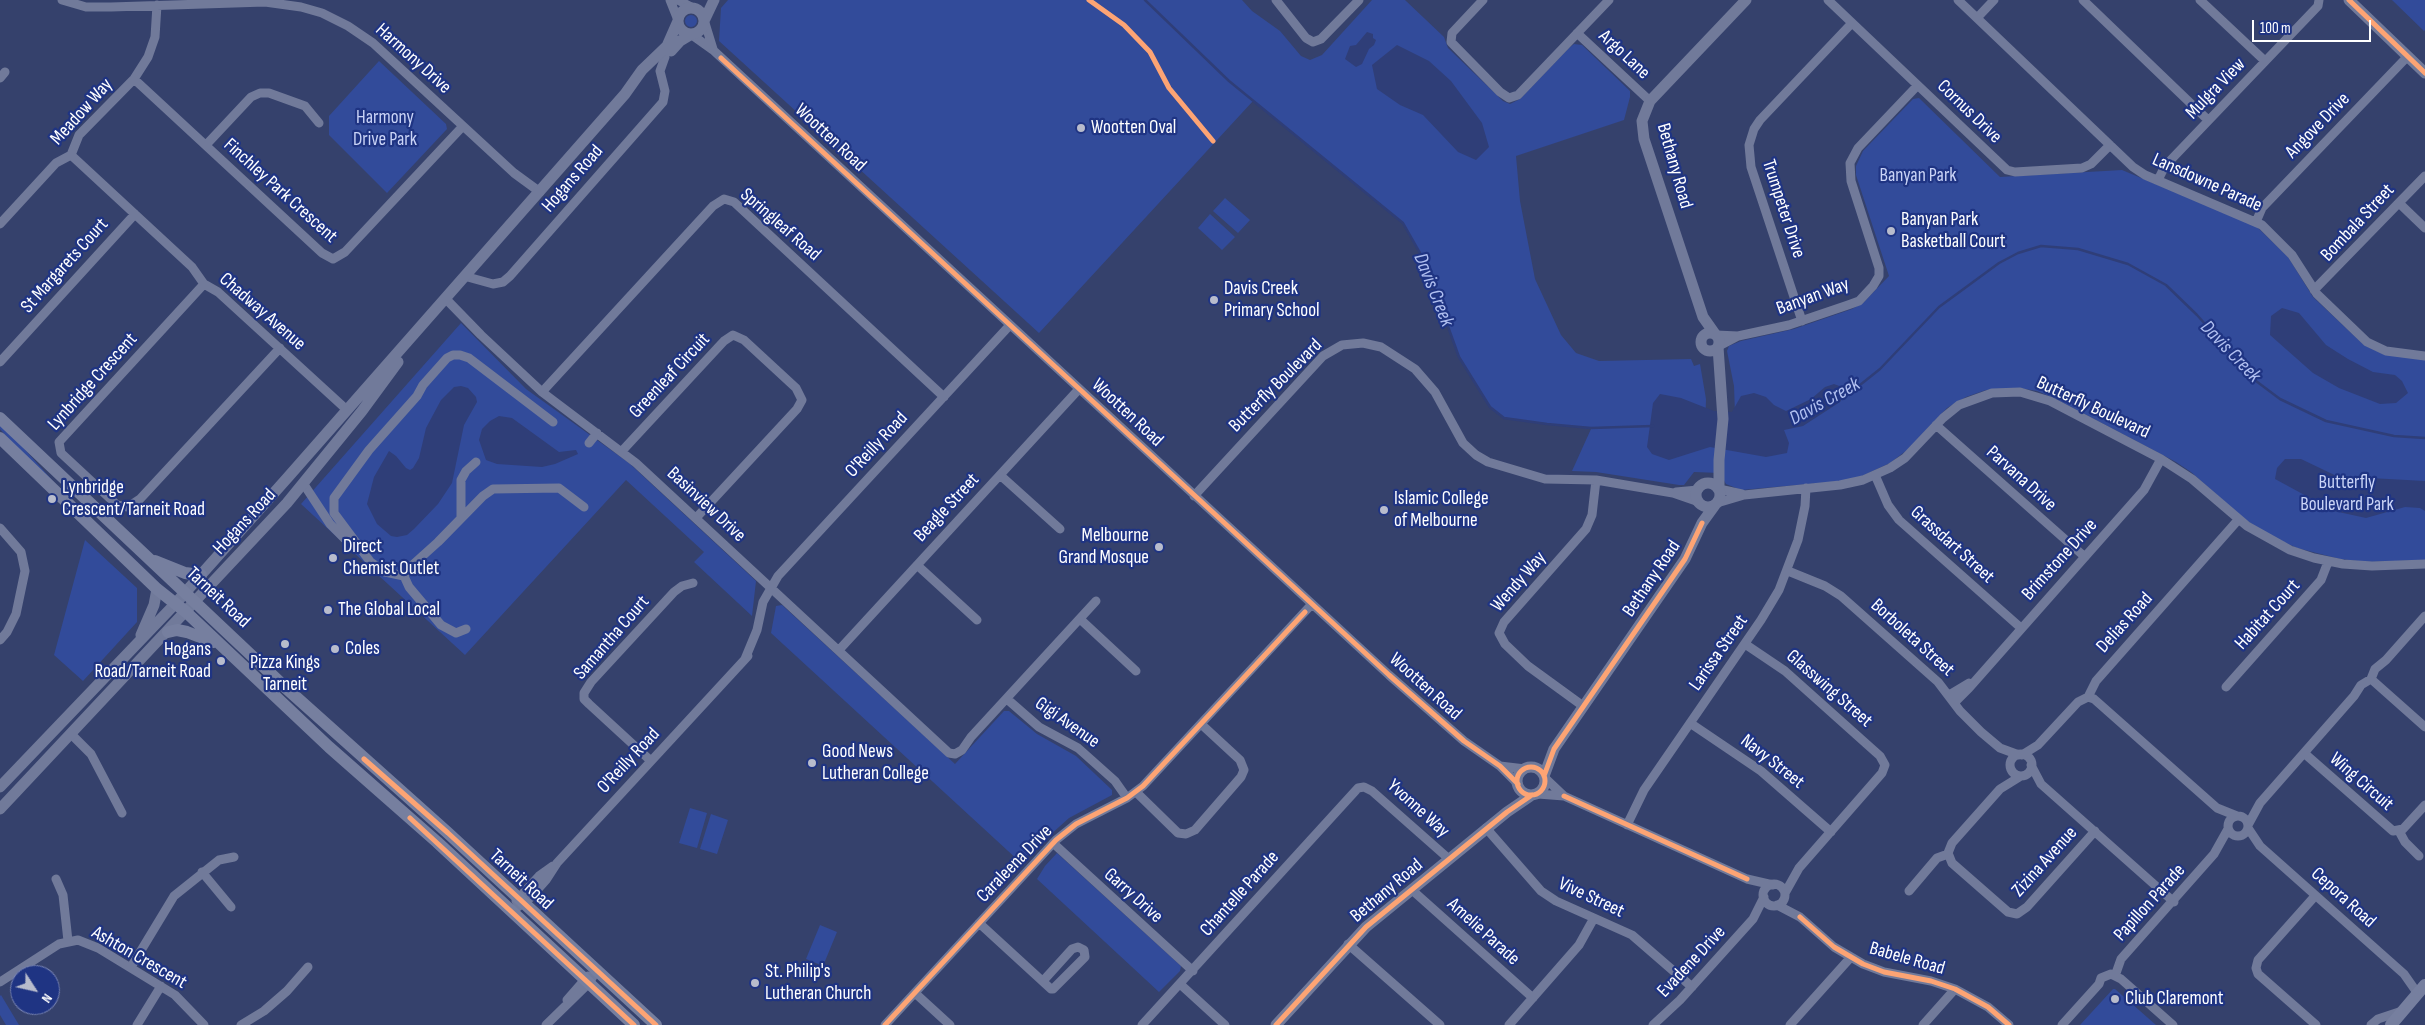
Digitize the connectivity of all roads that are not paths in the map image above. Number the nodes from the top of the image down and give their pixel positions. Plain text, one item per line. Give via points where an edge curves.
1 (62, 0) edge
2 (670, 0) edge
3 (678, 0) edge
4 (706, 0) edge
5 (714, 0) edge
6 (1276, 0) edge
7 (1359, 0) edge
8 (1483, 0) edge
9 (1608, 0) edge
10 (1746, 0) edge
11 (1828, 0) edge
12 (1958, 0) edge
13 (1994, 0) edge
14 (2083, 0) edge
15 (2200, 0) edge
16 (2320, 0) edge
17 (2349, 0) edge
18 (173, 2) edge
19 (290, 2) edge
20 (157, 5) junction
21 (693, 8) junction
22 (1977, 18) junction
23 (678, 20) junction
24 (705, 21) junction
25 (1852, 23) junction
26 (1577, 33) junction
27 (691, 35) junction
28 (713, 50) junction
29 (2408, 56) junction
30 (665, 57) junction
31 (2264, 62) junction
32 (2425, 72) edge
33 (134, 79) junction
34 (1917, 86) junction
35 (625, 94) junction
36 (1650, 101) junction
37 (2208, 120) junction
38 (319, 123) dead end
39 (462, 126) junction
40 (206, 145) junction
41 (2110, 145) junction
42 (71, 155) junction
43 (2425, 176) edge
44 (2158, 180) junction
45 (537, 194) junction
46 (2399, 203) junction
47 (135, 214) junction
48 (2256, 222) junction
49 (0, 224) edge
50 (2425, 228) edge
51 (464, 276) junction
52 (204, 284) junction
53 (2314, 290) junction
54 (445, 298) junction
55 (437, 308) junction
56 (1704, 317) junction
57 (1802, 321) junction
58 (1010, 325) junction
59 (1702, 338) junction
60 (1717, 340) junction
61 (280, 348) junction
62 (1706, 350) junction
63 (2425, 356) edge
64 (0, 362) edge
65 (1718, 369) junction
66 (1079, 390) junction
67 (542, 392) junction
68 (944, 396) junction
69 (347, 410) junction
70 (0, 418) edge
71 (553, 422) dead end
72 (1936, 425) junction
73 (346, 430) junction
74 (597, 433) junction
75 (0, 438) edge
76 (589, 443) dead end
77 (622, 451) junction
78 (2162, 459) junction
79 (1719, 460) junction
80 (476, 462) dead end
81 (1000, 475) junction
82 (1875, 475) junction
83 (1596, 480) junction
84 (303, 483) junction
85 (1701, 486) junction
86 (1806, 488) junction
87 (1719, 489) junction
88 (1673, 493) junction
89 (1744, 495) junction
90 (1194, 496) junction
91 (287, 503) junction
92 (1700, 503) junction
93 (1716, 504) junction
94 (584, 507) dead end
95 (461, 518) junction
96 (696, 518) junction
97 (2238, 520) junction
98 (1702, 523) junction
99 (0, 528) edge
100 (1060, 529) dead end
101 (230, 542) junction
102 (2085, 556) junction
103 (151, 559) junction
104 (2328, 562) junction
105 (372, 564) junction
106 (2425, 564) edge
107 (917, 565) junction
108 (1788, 571) junction
109 (201, 575) junction
110 (404, 576) junction
111 (693, 583) dead end
112 (771, 588) junction
113 (157, 589) junction
114 (185, 592) junction
115 (1096, 601) dead end
116 (196, 602) junction
117 (175, 604) junction
118 (1312, 604) junction
119 (186, 612) junction
120 (2425, 616) edge
121 (1080, 619) junction
122 (977, 620) dead end
123 (2021, 628) junction
124 (466, 629) dead end
125 (168, 632) junction
126 (0, 640) edge
127 (137, 643) junction
128 (217, 644) junction
129 (1745, 644) junction
130 (839, 650) junction
131 (1136, 670) dead end
132 (2373, 681) junction
133 (2226, 686) dead end
134 (2088, 697) junction
135 (1007, 699) junction
136 (1951, 699) junction
137 (1583, 706) junction
138 (1690, 723) junction
139 (1201, 724) junction
140 (2425, 727) edge
141 (71, 734) junction
142 (2038, 745) junction
143 (1554, 748) junction
144 (2000, 748) junction
145 (2304, 753) junction
146 (2021, 755) junction
147 (651, 762) junction
148 (2010, 765) junction
149 (2031, 765) junction
150 (1500, 766) junction
151 (1527, 768) junction
152 (2022, 776) junction
153 (1544, 777) junction
154 (2041, 784) junction
155 (1518, 786) junction
156 (0, 787) edge
157 (1364, 787) joint
158 (2000, 789) junction
159 (1136, 792) junction
160 (1535, 794) junction
161 (1564, 796) junction
162 (1127, 798) junction
163 (2260, 803) junction
164 (2425, 806) edge
165 (2217, 808) junction
166 (0, 810) edge
167 (1506, 812) junction
168 (122, 814) dead end
169 (2238, 816) junction
170 (1627, 825) junction
171 (2248, 826) junction
172 (1486, 828) junction
173 (2228, 828) junction
174 (2095, 831) junction
175 (2399, 831) junction
176 (1831, 832) junction
177 (2238, 836) junction
178 (1053, 844) junction
179 (2260, 846) junction
180 (2214, 854) junction
181 (2419, 856) dead end
182 (234, 857) dead end
183 (1949, 857) junction
184 (1449, 859) junction
185 (1799, 868) junction
186 (202, 872) junction
187 (56, 879) dead end
188 (1747, 879) junction
189 (1773, 885) junction
190 (1412, 890) junction
191 (1909, 891) dead end
192 (1785, 894) junction
193 (1764, 896) junction
194 (2315, 896) junction
195 (521, 900) junction
196 (2174, 902) junction
197 (1775, 906) junction
198 (231, 907) dead end
199 (512, 911) junction
200 (1800, 917) junction
201 (1594, 918) junction
202 (1753, 919) junction
203 (979, 923) junction
204 (68, 941) junction
205 (1348, 944) junction
206 (1850, 957) junction
207 (131, 967) junction
208 (308, 967) dead end
209 (597, 970) junction
210 (1193, 971) junction
211 (2115, 976) junction
212 (2, 978) edge
213 (587, 981) junction
214 (1043, 981) junction
215 (1180, 984) junction
216 (161, 986) junction
217 (1692, 987) junction
218 (1955, 988) junction
219 (2422, 988) edge
220 (915, 993) junction
221 (1533, 998) junction
222 (2404, 1010) junction
223 (549, 1022) edge
224 (137, 1025) edge
225 (204, 1025) edge
226 (241, 1025) edge
227 (634, 1025) edge
228 (656, 1025) edge
229 (885, 1025) edge
230 (950, 1025) edge
231 (1142, 1025) edge
232 (1225, 1025) edge
233 (1276, 1025) edge
234 (1440, 1025) edge
235 (1508, 1025) edge
236 (1653, 1025) edge
237 (1790, 1025) edge
238 (1923, 1025) edge
239 (2009, 1025) edge
240 (2062, 1025) edge
241 (2173, 1025) edge
242 (2316, 1025) edge
243 (2371, 1025) edge
244 (2391, 1025) edge

1 - 20 street, Harmony Drive via 86,7
2 - 23 street
3 - 21 street
4 - 21 street
5 - 24 street
6 - 7 street via 1306,38 1316,42
8 - 26 street via 1452,33 1450,42 1505,97 1518,95
9 - 26 street
10 - 36 street, Bethany Road
11 - 25 street, Cornus Drive
12 - 22 street, Lansdowne Parade
13 - 22 street
14 - 37 street
15 - 31 street
16 - 31 street, Mulgra View via 2318,6
17 - 29 street
18 - 19 street, Harmony Drive
18 - 20 street, Harmony Drive
19 - 39 street, Harmony Drive via 322,13 356,31 381,50
20 - 33 street, Meadow Way via 155,37 148,58
21 - 23 street via 682,12
21 - 24 street via 701,12
22 - 41 street, Lansdowne Parade
23 - 27 street via 680,29
23 - 35 street, Hogans Road via 670,43 642,70
24 - 27 street via 700,31
24 - 28 street
25 - 34 street, Cornus Drive
25 - 57 street, Trumpeter Drive via 1760,120 1749,145 1751,167
26 - 36 street, Argo Lane
27 - 28 street, Wootten Road
27 - 30 street, Hogans Road via 680,40
28 - 58 street, Wootten Road
29 - 32 street
29 - 48 street, Angove Drive via 2262,208
30 - 35 street, Hogans Road
30 - 51 street, Hogans Road via 660,71 665,91 663,102 510,276 493,284
31 - 37 street, Mulgra View
33 - 40 street, Finchley Park Crescent
33 - 42 street, Meadow Way via 79,135
34 - 41 street, Cornus Drive via 1998,164 2010,171 2082,168 2091,164
34 - 57 street, Banyan Way via 1858,148 1850,163 1850,176 1879,264 1877,280 1854,303
35 - 45 street, Hogans Road
36 - 56 street, Bethany Road via 1642,121 1644,139
37 - 44 street, Mulgra View via 2164,166
38 - 40 street via 305,106 260,93 251,97
39 - 40 street, Finchley Park Crescent via 336,259 322,253
39 - 45 street, Harmony Drive
41 - 44 street, Lansdowne Parade via 2133,167
42 - 47 street, Chadway Avenue
42 - 49 street, Meadow Way via 56,163
43 - 46 street, Bombala Street
44 - 48 street, Lansdowne Parade
45 - 51 street, Hogans Road
46 - 50 street
46 - 53 street, Bombala Street
47 - 52 street, Chadway Avenue via 192,267
47 - 64 street, St Margarets Court
48 - 53 street, Lansdowne Parade via 2271,232 2292,255
51 - 54 street, Hogans Road
52 - 61 street, Chadway Avenue via 218,292
52 - 61 street, Lynbridge Crescent via 59,442 61,453 117,505 128,507 140,499
53 - 63 street, Lansdowne Parade via 2370,344 2386,351
54 - 55 street, Hogans Road
54 - 67 street, Basinview Drive
55 - 69 street, Hogans Road
55 - 73 street, Hogans Road
56 - 59 street, Bethany Road
56 - 60 street, Bethany Road
57 - 60 street, Banyan Way
58 - 66 street, Wootten Road
58 - 68 street, O'Reilly Road
59 - 60 street via 1706,334
59 - 62 street via 1701,344
60 - 62 street via 1712,351
60 - 65 street, Bethany Road
61 - 69 street, Chadway Avenue
62 - 65 street, Bethany Road
65 - 79 street, Bethany Road via 1723,392
66 - 81 street, Beagle Street
66 - 90 street, Wootten Road
67 - 68 street, Springleaf Road via 713,206 724,199 734,202
67 - 74 street, Basinview Drive
68 - 112 street, O'Reilly Road via 783,570
69 - 73 street
69 - 101 street, Hogans Road
70 - 103 main road, Tarneit Road
71 - 105 street via 469,358 460,354 446,358 369,450 334,498 334,513
72 - 78 street, Butterfly Boulevard via 1959,405 1974,398 2001,392 2027,393 2062,407
72 - 82 street, Butterfly Boulevard via 1905,458
72 - 102 street, Parvana Drive
73 - 84 street, Hogans Road
74 - 76 street
74 - 77 street, Basinview Drive
75 - 113 main road, Tarneit Road
77 - 96 street, Basinview Drive
77 - 96 street, Greenleaf Circuit via 724,341 733,336 744,340 796,388 802,400
78 - 97 street, Butterfly Boulevard via 2192,479
78 - 102 street, Brimstone Drive via 2144,490
79 - 85 street, Bethany Road
79 - 87 street, Bethany Road
80 - 95 street via 461,480
81 - 100 street
81 - 107 street, Beagle Street
82 - 86 street, Butterfly Boulevard via 1840,485
82 - 123 street, Grassdart Street via 1888,506 1898,520
83 - 88 street, Butterfly Boulevard
83 - 90 street, Butterfly Boulevard via 1544,479 1481,459 1463,443 1435,392 1415,370 1381,348 1356,343 1335,348 1319,360
83 - 137 street, Wendy Way via 1592,515 1586,529 1504,622 1499,633 1502,641 1528,666
84 - 91 street, Hogans Road
84 - 105 street via 330,524
85 - 87 street via 1712,483
85 - 88 street, Butterfly Boulevard
85 - 92 street, Bethany Road via 1696,494
86 - 89 street, Butterfly Boulevard
86 - 108 street, Larissa Street via 1801,530
87 - 89 street, Butterfly Boulevard
87 - 93 street, Bethany Road
88 - 92 street, Butterfly Boulevard
89 - 93 street, Butterfly Boulevard
90 - 118 street, Wootten Road
91 - 101 street via 274,501 249,528
91 - 116 street, Hogans Road
92 - 93 street via 1708,507
92 - 98 street, Bethany Road
93 - 98 street, Bethany Road
94 - 95 street via 559,488 501,488 488,492
95 - 110 street
96 - 112 street, Basinview Drive
97 - 104 street, Butterfly Boulevard via 2273,542
97 - 134 street, Delias Road via 2096,681
98 - 137 street, Bethany Road via 1685,559
99 - 126 street via 21,552 25,571 16,614
101 - 109 street, Hogans Road
102 - 123 street, Brimstone Drive
103 - 109 main road via 185,573
103 - 114 main road, Tarneit Road
104 - 106 street, Butterfly Boulevard via 2372,566
104 - 133 street, Habitat Court via 2320,580
105 - 110 street via 385,572
107 - 122 street
107 - 130 street, Beagle Street
108 - 129 street, Larissa Street
108 - 136 street, Borboleta Street via 1835,592 1938,682
109 - 114 street, Hogans Road
110 - 124 street via 414,595 446,630 456,633
111 - 147 street, Samantha Court via 674,592 584,693 584,699
112 - 130 street, Basinview Drive
112 - 147 street, O'Reilly Road via 762,634 755,648
113 - 117 main road, Tarneit Road
113 - 127 street via 154,605
114 - 116 main road, Tarneit Road
114 - 117 street, Hogans Road
115 - 121 street, Basinview Drive
116 - 119 street, Hogans Road
116 - 195 main road, Tarneit Road via 286,688
117 - 119 main road, Tarneit Road
117 - 127 street, Hogans Road
118 - 139 street, Caraleena Drive
118 - 150 street, Wootten Road via 1440,721
119 - 125 street, Hogans Road
119 - 128 main road, Tarneit Road
120 - 132 street via 2376,669
121 - 131 street
121 - 135 street, Basinview Drive
123 - 136 street, Brimstone Drive via 1978,677
125 - 128 main road via 187,632
125 - 141 street, Hogans Road
127 - 156 street, Hogans Road
128 - 199 main road, Tarneit Road
129 - 138 street, Larissa Street
129 - 176 street, Glasswing Street via 1792,677 1880,756 1885,765 1882,773
130 - 135 street, Basinview Drive via 940,743 954,748 971,737
132 - 140 street
132 - 145 street via 2362,685
134 - 142 street, Delias Road via 2078,702
134 - 165 street
135 - 162 street, Gigi Avenue via 1039,727 1078,748 1115,781
136 - 144 street, Borboleta Street
137 - 143 street, Bethany Road
138 - 170 street, Larissa Street via 1640,796
138 - 176 street, Navy Street via 1761,771
139 - 159 street, Caraleena Drive
139 - 159 street via 1240,760 1244,770 1243,776 1195,830 1186,834 1178,832
141 - 166 street, Hogans Road
141 - 168 street via 90,754
142 - 146 street, Delias Road
142 - 149 street, Delias Road
143 - 151 street, Bethany Road
143 - 153 street, Bethany Road
144 - 146 street, Borboleta Street
144 - 148 street, Borboleta Street
145 - 163 street
145 - 175 street, Wing Circuit via 2387,827
146 - 148 street via 2012,759
146 - 149 street via 2029,759
147 - 195 street, O'Reilly Road via 558,863 539,876
148 - 152 street via 2015,774
148 - 158 street
149 - 152 street via 2029,772
149 - 154 street
150 - 151 street, Wootten Road
150 - 155 street, Wootten Road
151 - 153 street via 1538,770
151 - 155 street via 1519,775
152 - 154 street
152 - 158 street
153 - 160 street via 1544,787
153 - 161 street
154 - 174 street
155 - 160 street via 1524,793
155 - 167 street, Bethany Road
157 - 184 street, Yvonne Way
157 - 210 street, Chantelle Parade via 1353,792
158 - 183 street via 1952,843
159 - 162 street, Caraleena Drive
160 - 161 street
160 - 167 street, Bethany Road
161 - 170 street
162 - 178 street, Caraleena Drive via 1076,824
163 - 169 street
163 - 171 street
164 - 175 street, Wing Circuit
165 - 169 street
165 - 173 street
167 - 172 street, Bethany Road
169 - 171 street via 2245,819
169 - 173 street via 2230,819
170 - 188 street
171 - 177 street via 2245,833
171 - 179 street, Cepora Road
172 - 184 street, Bethany Road
172 - 201 street, Vive Street via 1541,891
173 - 177 street via 2232,835
173 - 180 street, Papillon Parade
174 - 183 street, Zizina Avenue via 2017,914 2006,910
174 - 196 street
175 - 181 street, Wing Circuit
176 - 185 street
177 - 179 street, Cepora Road
177 - 180 street, Papillon Parade
178 - 203 street, Caraleena Drive
178 - 210 street, Garry Drive
179 - 194 street, Cepora Road
180 - 196 street, Papillon Parade
182 - 186 street via 219,860
183 - 191 street via 1937,858
184 - 190 street, Bethany Road
185 - 189 street
185 - 192 street
186 - 198 street
186 - 207 street via 174,896
187 - 204 street via 63,895
188 - 189 street
188 - 193 street
189 - 192 street via 1781,887
189 - 193 street via 1766,888
190 - 205 street, Bethany Road
190 - 221 street, Amelie Parade
192 - 197 street via 1783,901
192 - 200 street, Babele Road
193 - 197 street via 1767,903
193 - 202 street, Evadene Drive
194 - 219 street, Cepora Road
194 - 242 street via 2258,960 2256,968 2258,974
195 - 199 street, O'Reilly Road
195 - 209 main road, Tarneit Road
196 - 211 street, Papillon Parade via 2121,958
197 - 200 street, Babele Road
197 - 202 street, Evadene Drive
199 - 213 main road, Tarneit Road
200 - 206 street, Babele Road
201 - 217 street, Vive Street via 1636,938
201 - 221 street via 1579,946
202 - 217 street, Evadene Drive
203 - 214 street
203 - 220 street, Caraleena Drive
204 - 207 street, Ashton Crescent via 87,942
204 - 212 street, Ashton Crescent
205 - 233 street, Bethany Road
205 - 234 street
206 - 218 street, Babele Road via 1884,972
206 - 237 street
207 - 216 street, Ashton Crescent
208 - 226 street via 264,1011
209 - 213 street
209 - 228 main road, Tarneit Road
210 - 215 street, Chantelle Parade
211 - 240 street via 2099,984
211 - 241 street
213 - 223 street
213 - 227 main road, Tarneit Road
214 - 214 street via 1072,949 1084,950 1085,957 1057,987 1051,989
215 - 231 street, Chantelle Parade
215 - 232 street
216 - 224 street
216 - 225 street, Ashton Crescent via 189,1008
217 - 236 street, Evadene Drive
218 - 238 street
218 - 239 street, Babele Road via 1988,1007
219 - 222 main road
220 - 229 street, Caraleena Drive
220 - 230 street
221 - 235 street
222 - 243 street via 2378,1019
222 - 244 main road

